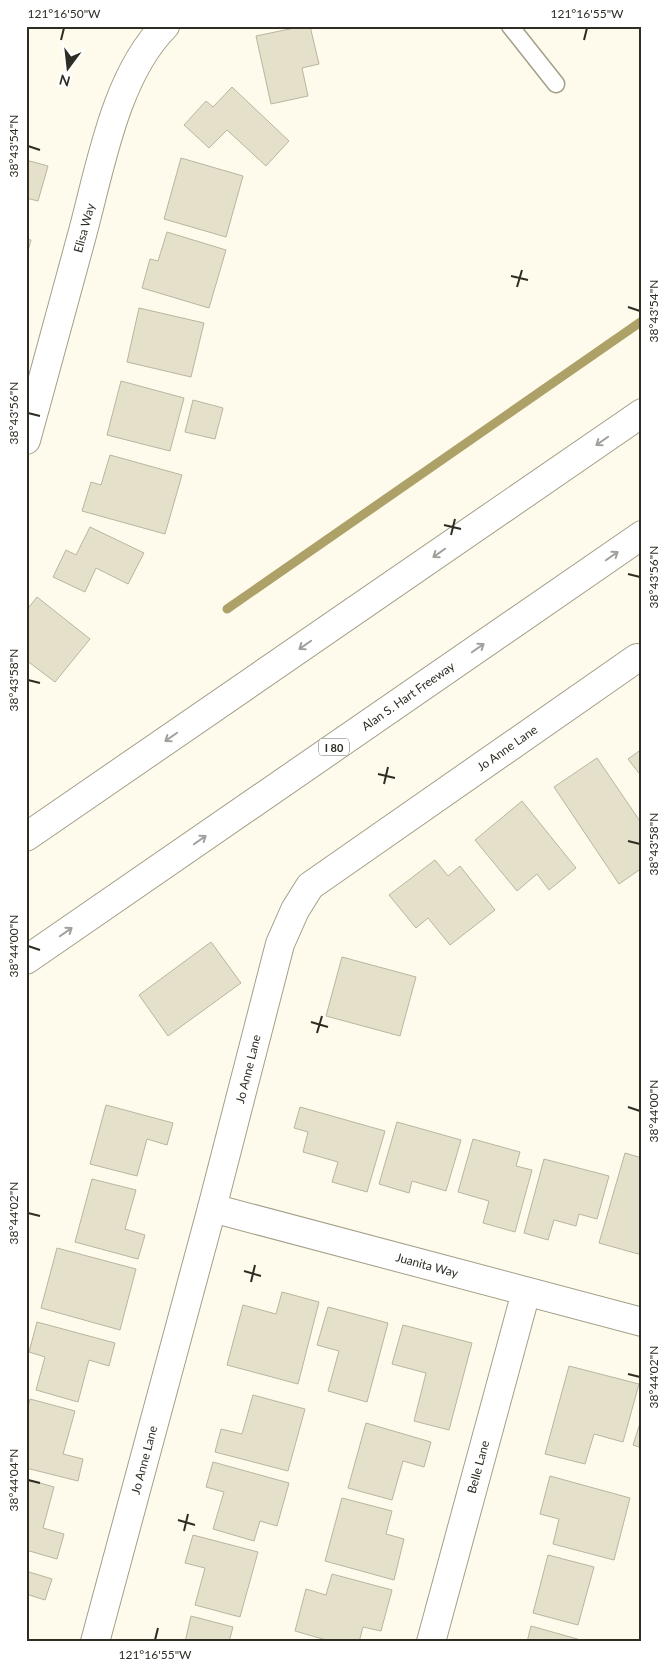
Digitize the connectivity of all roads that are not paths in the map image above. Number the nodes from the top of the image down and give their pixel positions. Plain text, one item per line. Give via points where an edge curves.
1 (165, 26) edge
2 (510, 26) edge
3 (556, 84) dead end
4 (642, 413) edge
5 (26, 440) edge
6 (642, 535) edge
7 (637, 658) dead end
8 (26, 837) edge
9 (26, 960) edge
10 (212, 1208) junction
11 (526, 1292) junction
12 (642, 1322) edge
13 (95, 1642) edge
14 (431, 1642) edge

1 - 5 main road, Elisa Way via 149,42 124,91
2 - 3 lane
4 -> 8 main road
9 -> 6 main road, Alan S. Hart Freeway / I 80
7 - 10 main road, Jo Anne Lane via 310,886 294,910 280,944
10 - 11 main road, Juanita Way
10 - 13 main road, Jo Anne Lane
11 - 12 main road, Juanita Way
11 - 14 main road, Belle Lane

